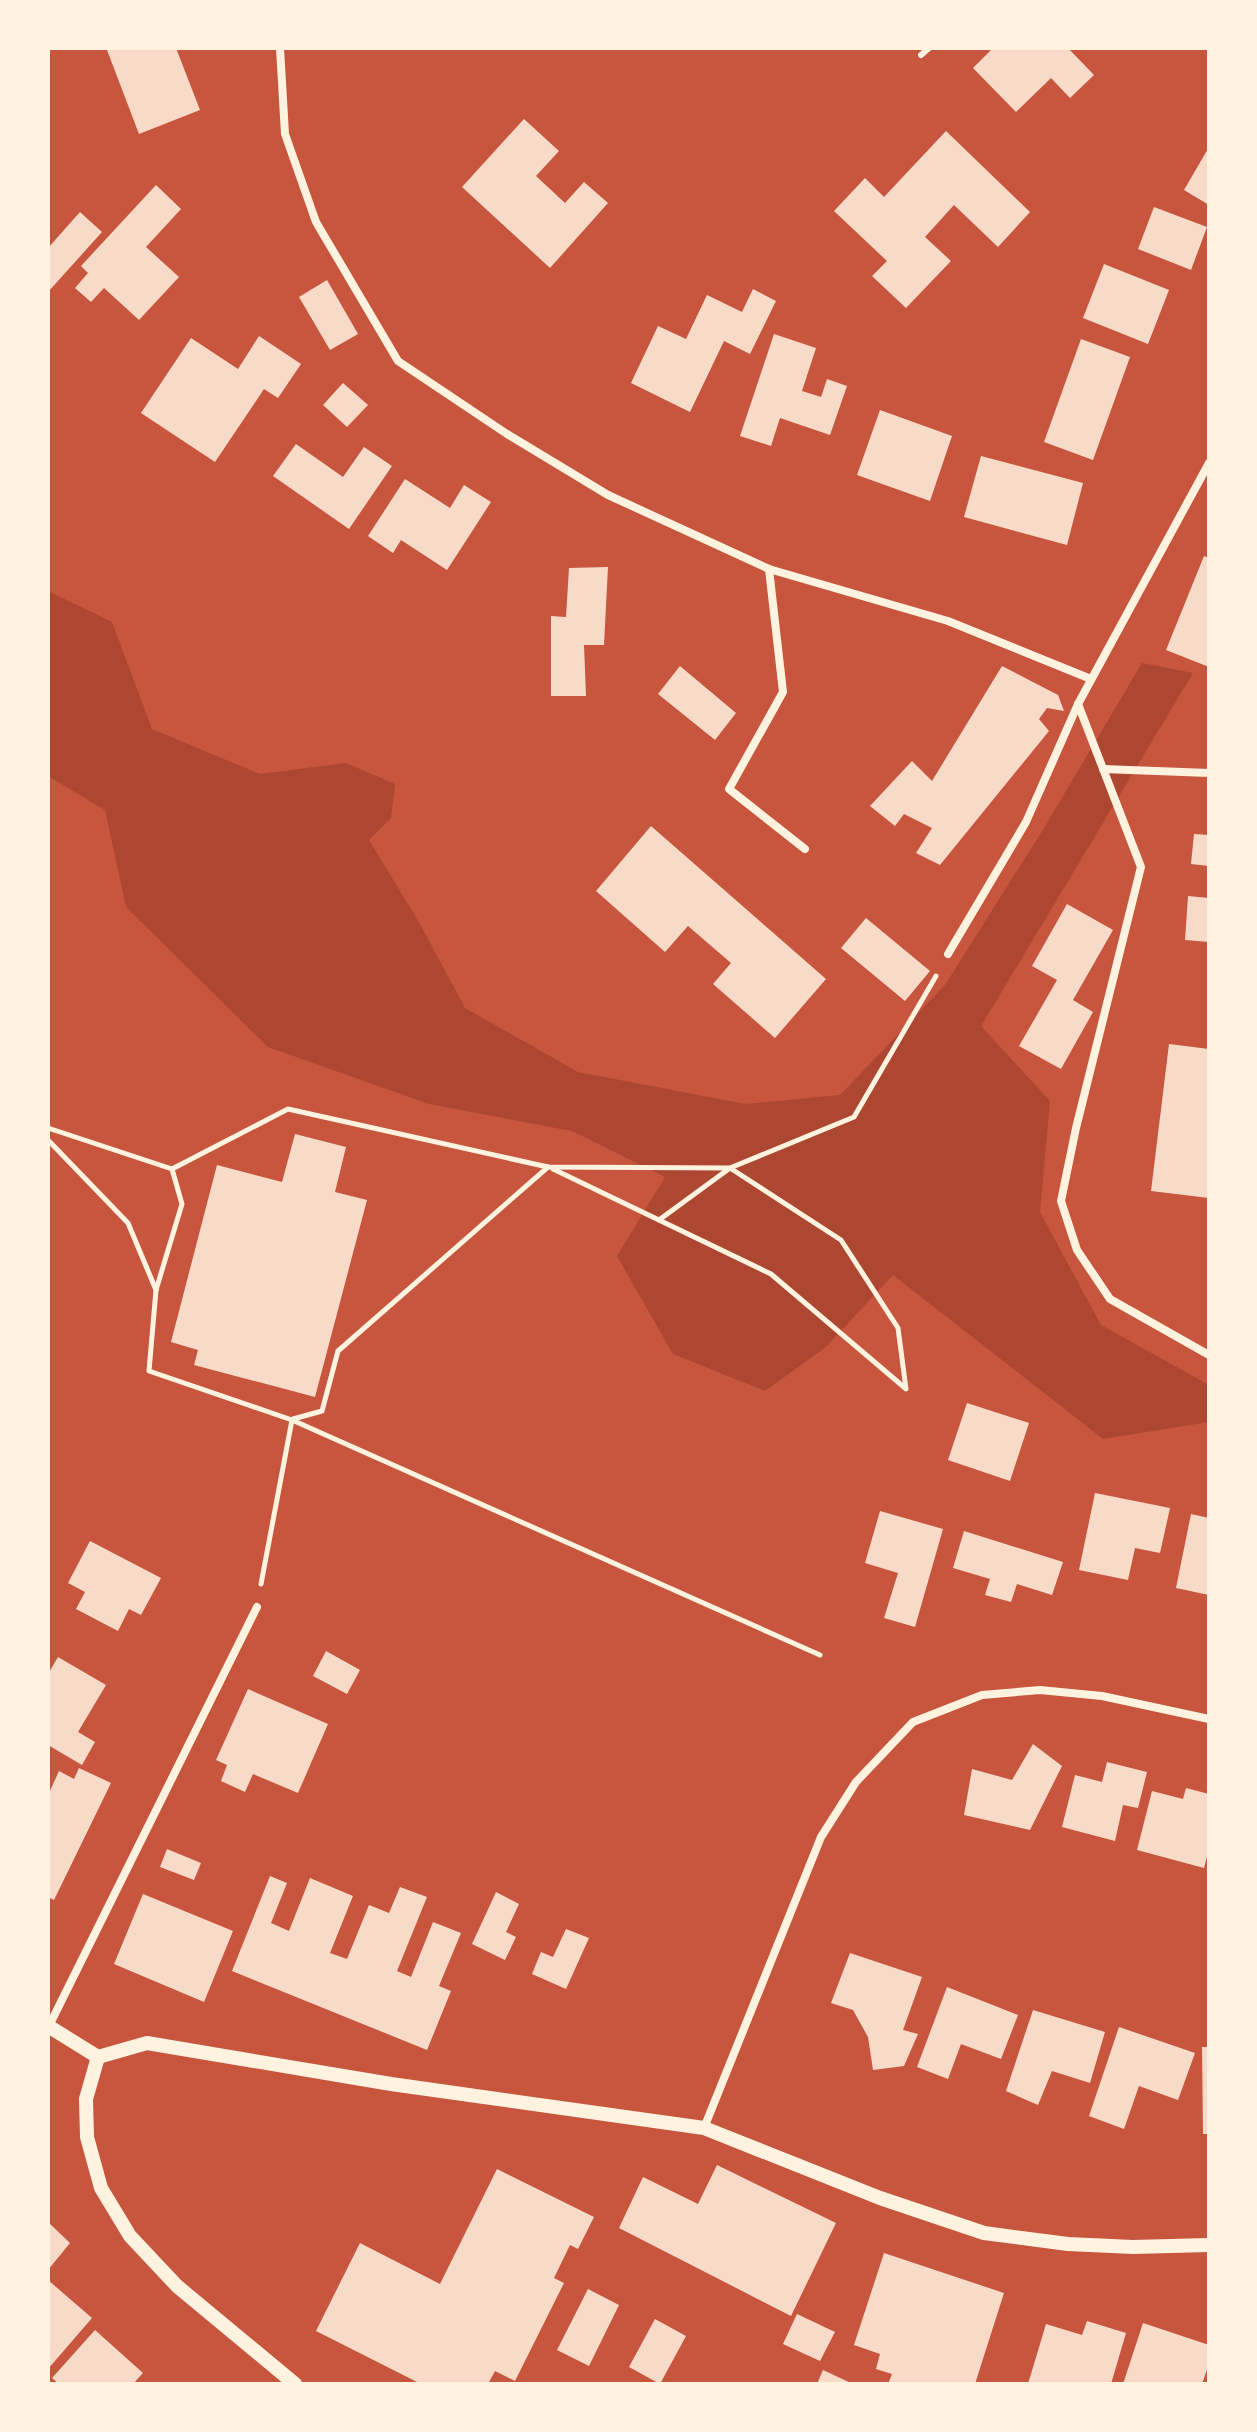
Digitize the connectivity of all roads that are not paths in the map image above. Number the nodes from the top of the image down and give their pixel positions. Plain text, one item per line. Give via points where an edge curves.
1 (280, 48) edge
2 (929, 48) edge
3 (921, 55) dead end
4 (1209, 463) edge
5 (769, 569) junction
6 (1091, 679) junction
7 (1078, 704) junction
8 (1103, 769) junction
9 (1209, 773) edge
10 (805, 849) dead end
11 (948, 954) road end
12 (1209, 1355) edge
13 (257, 1607) road end
14 (1209, 1719) edge
15 (49, 2026) edge
16 (98, 2057) junction
17 (704, 2128) junction
18 (1209, 2245) edge
19 (295, 2384) edge

1 - 5 street via 285,134 316,222 398,361 608,495
2 - 3 lane
4 - 6 street
5 - 6 street via 948,621
5 - 10 street via 783,692 729,789
6 - 7 street
7 - 8 street
7 - 11 street via 1026,822
8 - 9 street
8 - 12 street via 1141,867 1061,1201 1077,1250 1110,1299
13 - 15 street
14 - 17 street via 1102,1696 1040,1690 982,1695 913,1722 856,1782 821,1837
15 - 16 street
16 - 17 street via 147,2043
16 - 19 street via 86,2099 87,2137 101,2188 130,2236 177,2286
17 - 18 street via 984,2233 1133,2247

